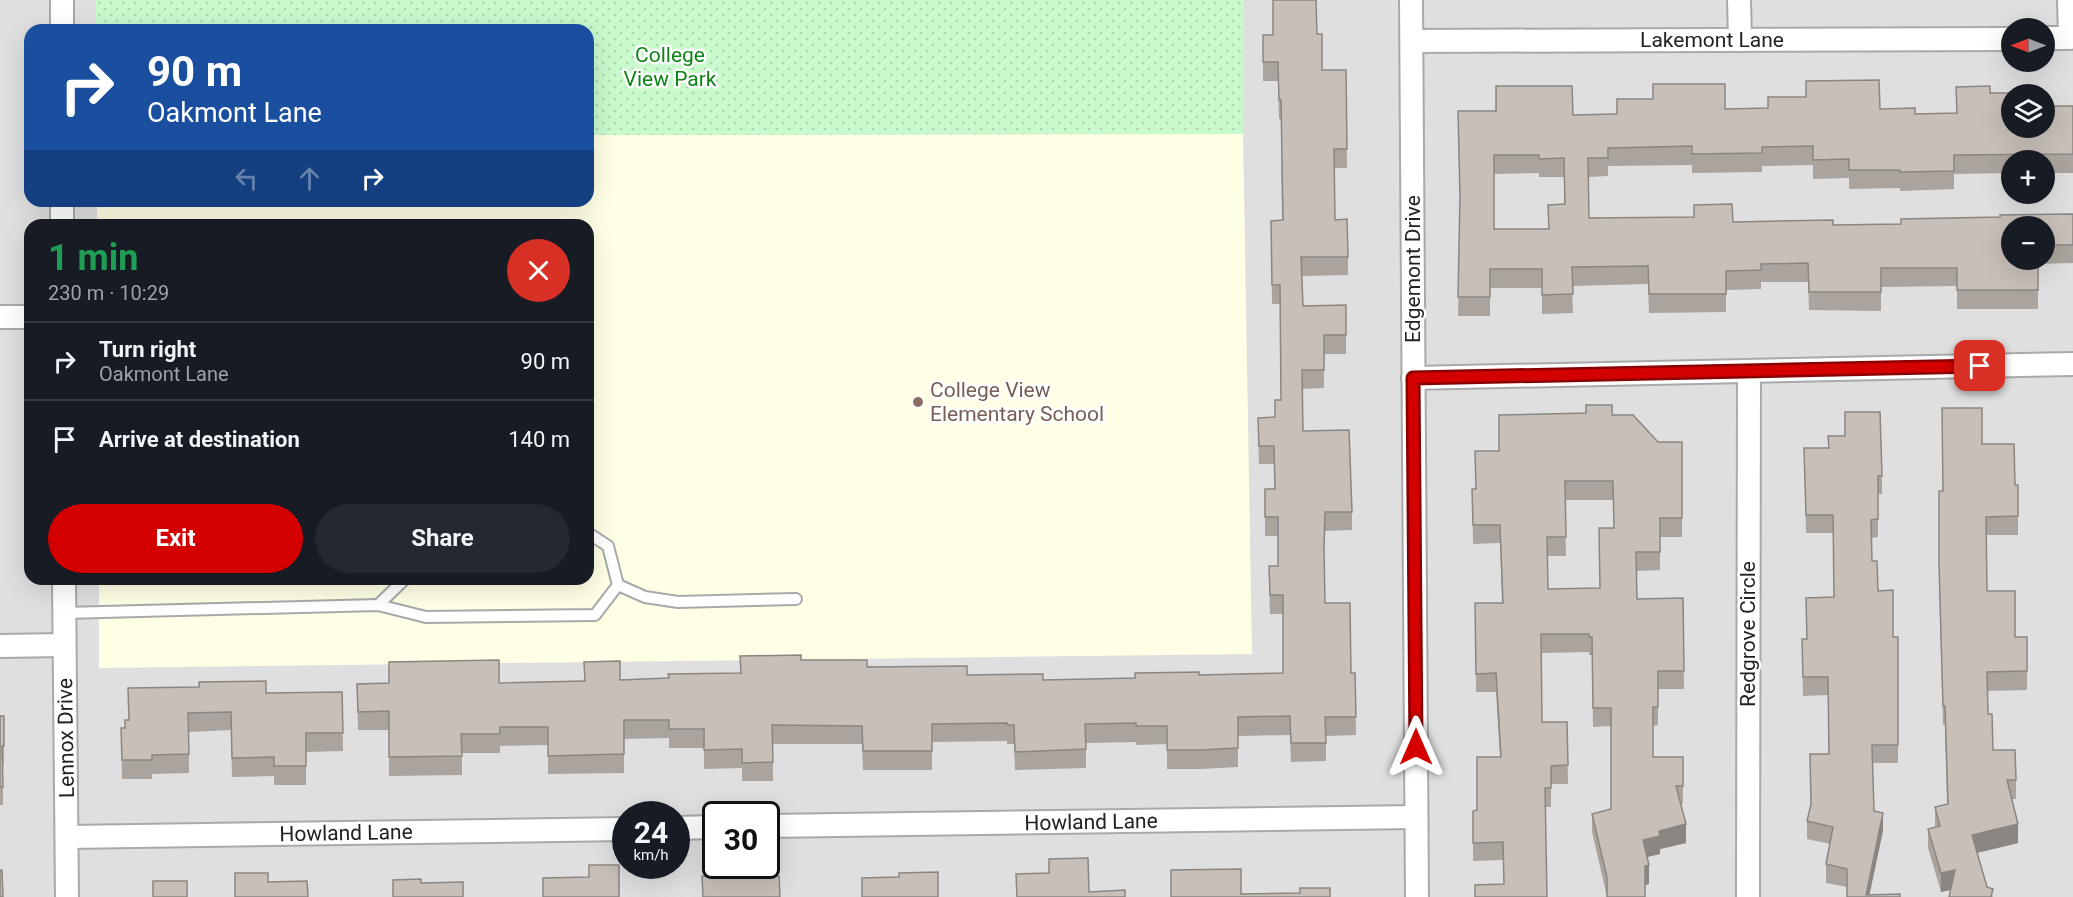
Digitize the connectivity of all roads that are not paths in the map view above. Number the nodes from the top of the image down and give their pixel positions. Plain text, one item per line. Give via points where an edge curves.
1 (62, 0) edge
2 (1411, 0) edge
3 (1739, 0) edge
4 (2069, 0) edge
5 (62, 24) edge
6 (2055, 38) edge
7 (2001, 39) edge
8 (1740, 40) junction
9 (1412, 41) junction
10 (0, 317) edge
11 (24, 317) edge
12 (2073, 364) edge
13 (1749, 371) junction
14 (1413, 378) junction
15 (594, 537) edge
16 (64, 585) edge
17 (399, 585) edge
18 (618, 585) junction
19 (796, 599) dead end
20 (378, 605) junction
21 (64, 613) junction
22 (64, 645) junction
23 (0, 646) edge
24 (1416, 817) junction
25 (780, 826) edge
26 (612, 829) edge
27 (67, 837) junction
28 (67, 897) edge
29 (1417, 897) edge
30 (1748, 897) edge

1 - 5 street
2 - 9 street, Edgemont Drive
3 - 8 street
4 - 6 street via 2070,38
7 - 8 street, Lakemont Lane
8 - 9 street, Lakemont Lane
9 - 14 street, Edgemont Drive
10 - 11 street
12 - 13 street
13 - 14 street
13 - 30 street, Redgrove Circle
14 - 24 street, Edgemont Drive
15 - 18 lane via 608,546
16 - 21 street, Lennox Drive
17 - 20 lane
18 - 19 lane via 645,597 678,602
18 - 20 lane via 595,615 426,617
20 - 21 lane
21 - 22 street, Lennox Drive
22 - 23 street
22 - 27 street, Lennox Drive
24 - 25 street, Howland Lane
24 - 29 street, Edgemont Drive
26 - 27 street, Howland Lane
27 - 28 street, Lennox Drive

